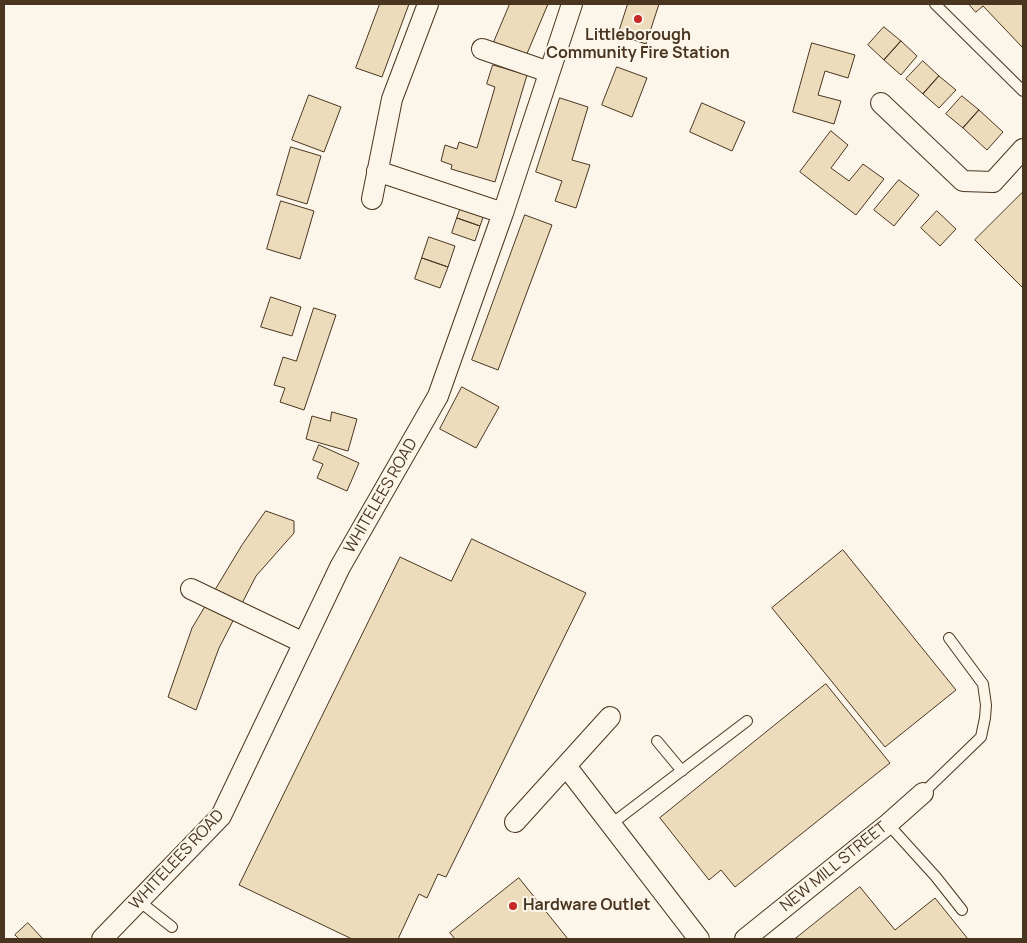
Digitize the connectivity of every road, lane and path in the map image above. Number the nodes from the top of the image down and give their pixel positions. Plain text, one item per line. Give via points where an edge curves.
1 (428, 4) edge
2 (572, 4) edge
3 (935, 4) edge
4 (482, 48) dead end
5 (549, 72) junction
6 (1023, 90) edge
7 (881, 103) dead end
8 (1023, 149) edge
9 (377, 171) junction
10 (372, 199) dead end
11 (503, 213) junction
12 (191, 589) dead end
13 (949, 638) dead end
14 (304, 643) junction
15 (610, 717) dead end
16 (747, 720) dead end
17 (657, 741) dead end
18 (566, 766) junction
19 (682, 771) junction
20 (923, 793) joint
21 (515, 822) dead end
22 (888, 824) junction
23 (610, 826) junction
24 (139, 901) junction
25 (962, 910) dead end
26 (172, 927) dead end
27 (102, 939) edge
28 (699, 939) edge
29 (745, 939) edge

1 - 9 street via 392,99
2 - 5 street, WHITELEES ROAD
3 - 6 lane
4 - 5 street
5 - 11 street, WHITELEES ROAD
7 - 8 street via 963,181 993,182
9 - 10 street
9 - 11 street
11 - 14 street, WHITELEES ROAD via 438,396 340,567
12 - 14 street
13 - 20 lane via 983,684 985,718 981,737
14 - 24 street, WHITELEES ROAD via 221,816
15 - 18 street
16 - 19 lane
17 - 19 lane
18 - 21 street
18 - 23 street
19 - 23 lane
20 - 22 street, NEW MILL STREET
22 - 25 lane
22 - 29 street, NEW MILL STREET
23 - 28 street
24 - 26 lane
24 - 27 street, WHITELEES ROAD

